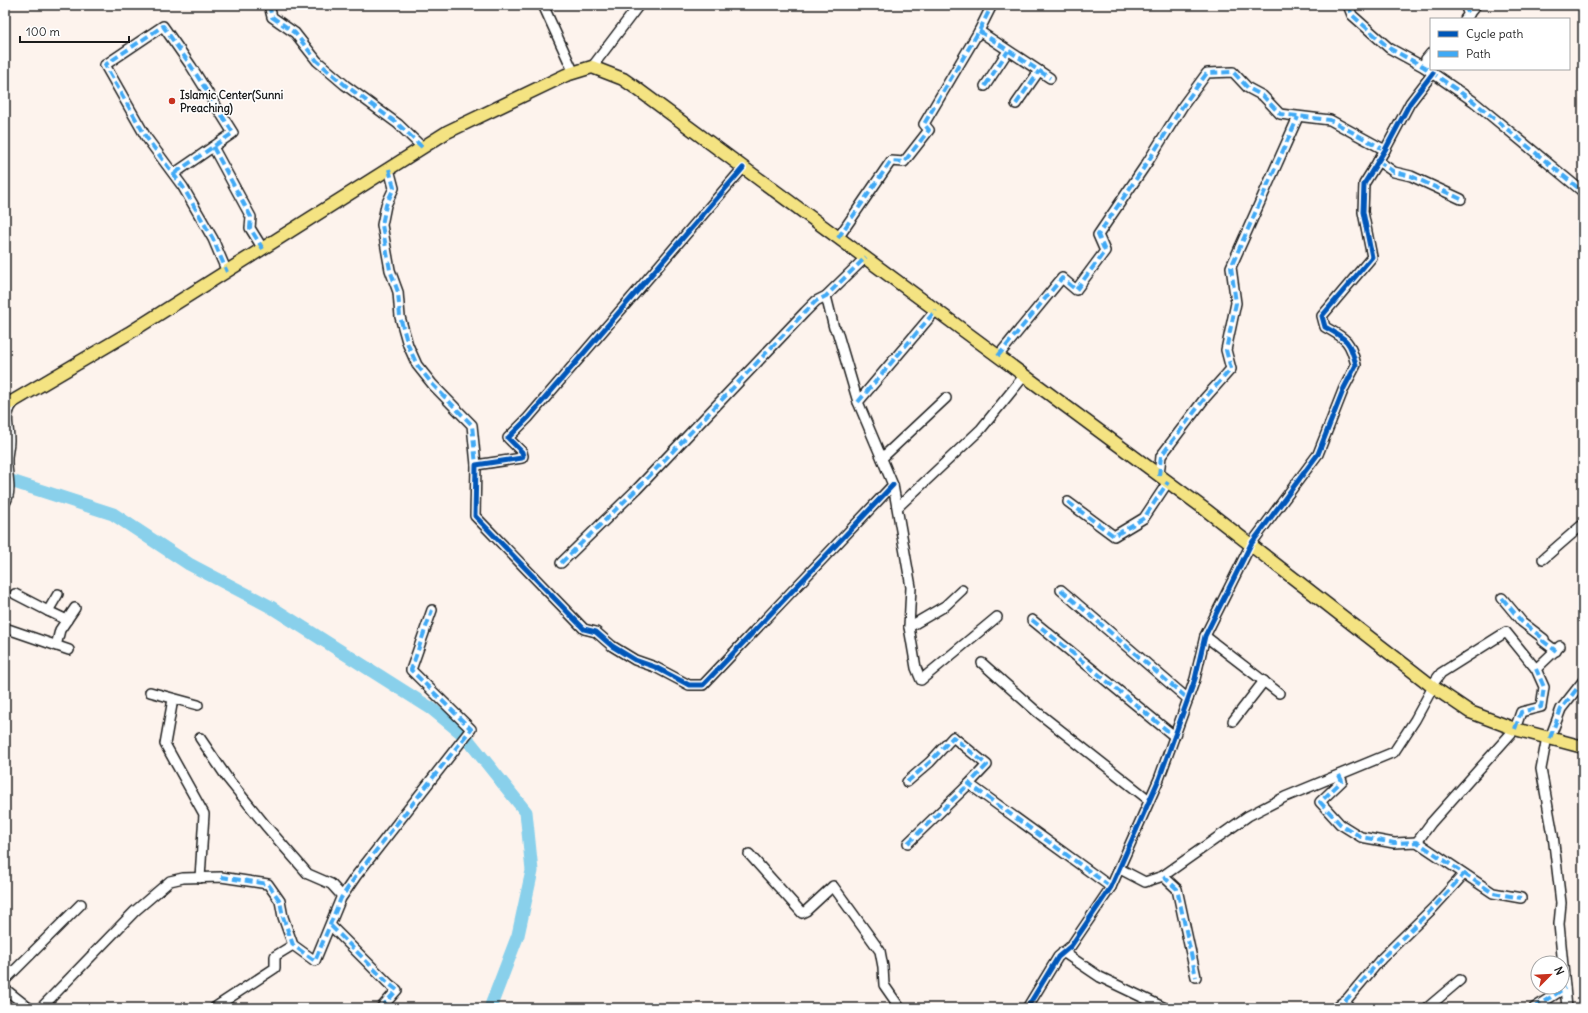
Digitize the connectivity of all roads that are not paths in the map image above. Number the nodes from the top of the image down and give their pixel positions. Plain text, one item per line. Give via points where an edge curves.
1 (269, 5) edge
2 (544, 5) edge
3 (639, 5) edge
4 (992, 5) edge
5 (1348, 5) edge
6 (1464, 5) edge
7 (1476, 5) edge
8 (1467, 17) edge
9 (979, 31) junction
10 (1008, 51) junction
11 (1430, 54) edge
12 (592, 67) junction
13 (1424, 67) junction
14 (1039, 71) junction
15 (574, 73) junction
16 (1433, 73) junction
17 (1050, 78) dead end
18 (985, 86) dead end
19 (1016, 104) dead end
20 (1298, 116) junction
21 (213, 147) junction
22 (423, 148) junction
23 (1385, 150) junction
24 (1378, 161) junction
25 (743, 168) junction
26 (389, 169) junction
27 (175, 173) junction
28 (1583, 192) edge
29 (1461, 199) dead end
30 (838, 238) junction
31 (263, 249) junction
32 (866, 257) junction
33 (227, 272) junction
34 (826, 296) junction
35 (936, 310) junction
36 (998, 356) junction
37 (1024, 376) junction
38 (946, 398) dead end
39 (858, 402) junction
40 (10, 403) edge
41 (882, 458) junction
42 (476, 465) junction
43 (1163, 479) junction
44 (893, 485) junction
45 (1068, 502) dead end
46 (5, 503) edge
47 (898, 507) junction
48 (1581, 526) dead end
49 (1251, 544) junction
50 (1543, 559) dead end
51 (560, 563) dead end
52 (962, 590) dead end
53 (1061, 590) dead end
54 (15, 594) dead end
55 (58, 594) dead end
56 (1502, 598) dead end
57 (75, 608) dead end
58 (432, 610) dead end
59 (48, 611) junction
60 (997, 616) dead end
61 (67, 620) junction
62 (1032, 620) dead end
63 (909, 627) junction
64 (5, 628) edge
65 (1205, 636) junction
66 (56, 646) junction
67 (69, 650) dead end
68 (982, 664) dead end
69 (1536, 669) junction
70 (1264, 681) junction
71 (1583, 681) edge
72 (1432, 686) junction
73 (150, 692) dead end
74 (1279, 693) dead end
75 (173, 699) junction
76 (1188, 699) junction
77 (198, 705) dead end
78 (1234, 721) dead end
79 (1515, 729) junction
80 (1174, 736) junction
81 (1548, 737) junction
82 (200, 738) dead end
83 (1583, 746) edge
84 (1339, 775) junction
85 (907, 782) dead end
86 (969, 784) junction
87 (1149, 800) junction
88 (1417, 842) junction
89 (908, 843) dead end
90 (749, 854) dead end
91 (1120, 868) junction
92 (1464, 874) junction
93 (1163, 876) junction
94 (200, 878) junction
95 (1112, 887) junction
96 (342, 896) junction
97 (1521, 898) dead end
98 (81, 904) dead end
99 (331, 926) junction
100 (293, 945) junction
101 (1063, 952) junction
102 (1562, 955) edge
103 (1196, 977) dead end
104 (5, 980) edge
105 (1460, 980) dead end
106 (5, 989) edge
107 (1554, 995) edge
108 (1566, 995) edge
109 (29, 1008) edge
110 (41, 1008) edge
111 (214, 1008) edge
112 (381, 1008) edge
113 (900, 1008) edge
114 (1027, 1008) edge
115 (1164, 1008) edge
116 (1335, 1008) edge
117 (1428, 1008) edge
118 (1534, 1008) edge
119 (1567, 1008) edge

1 - 22 street via 272,16 296,33 317,60 345,85 398,124
2 - 15 street
3 - 12 street
4 - 9 street
5 - 13 street via 1352,15 1389,48
6 - 8 street
7 - 8 street
9 - 10 street
9 - 30 street via 924,124 929,130 904,162 891,161
10 - 14 street
10 - 18 street
11 - 13 street
12 - 15 main road
12 - 25 main road via 623,78
13 - 16 street
14 - 17 street
14 - 19 street
15 - 22 main road via 447,132
16 - 23 street via 1410,102
16 - 28 street via 1473,101
20 - 23 street via 1330,120
20 - 36 street via 1280,114 1263,96 1248,88 1233,72 1207,73 1098,235 1105,251 1076,290 1062,278
20 - 43 street via 1231,267 1236,303 1226,350 1231,369 1205,398 1161,456
21 - 27 street
21 - 27 street via 234,133 163,26 105,65 146,138
21 - 31 street via 251,217 250,228
22 - 26 main road
23 - 24 street
24 - 29 street via 1394,172 1411,176
24 - 49 street via 1364,184 1363,212 1372,257 1322,316 1325,327 1345,338 1356,365 1344,388 1318,454
25 - 30 main road
25 - 42 street via 508,438 524,456
26 - 31 main road
26 - 42 street via 394,188 386,205 382,225 408,346 417,365 433,385 472,425
27 - 33 street via 213,239
30 - 32 main road
31 - 33 main road
32 - 34 street
32 - 35 main road
33 - 40 main road via 130,333
34 - 39 street
34 - 51 street via 816,301 805,312 637,489
35 - 36 main road
35 - 39 street
36 - 37 main road
37 - 43 main road
37 - 47 street via 981,429
38 - 41 street
39 - 41 street
40 - 46 street via 6,417 9,441 8,493
41 - 44 street
42 - 44 street via 474,516 540,584 584,629 596,632 612,646 635,660 690,685 703,685
43 - 45 street via 1144,518 1114,536
43 - 49 main road
44 - 47 street
47 - 63 street via 912,587
48 - 50 street
49 - 65 street
49 - 72 main road
52 - 63 street via 945,606
53 - 76 street
54 - 59 street
55 - 59 street
56 - 69 street via 1522,622 1544,639 1543,641 1558,648
57 - 61 street
58 - 96 street via 410,670 470,729
59 - 61 street
60 - 63 street via 921,680 916,668
61 - 66 street via 60,630
62 - 80 street
64 - 66 street
65 - 70 street
65 - 76 street
66 - 67 street
68 - 87 street via 1048,721
69 - 72 street via 1506,632 1441,673
69 - 79 street via 1544,687 1541,707 1522,712
70 - 74 street
70 - 78 street
71 - 81 street via 1561,709
72 - 79 main road via 1470,712
72 - 84 street via 1416,720 1394,752
73 - 75 street
75 - 77 street
75 - 94 street via 165,744 204,814
76 - 80 street
79 - 81 main road
79 - 88 street
80 - 87 street
81 - 83 main road
81 - 102 street via 1541,769 1561,903 1559,924
82 - 96 street via 237,791 308,874 331,884
84 - 88 street via 1342,781 1320,802 1340,824 1361,837 1394,843
84 - 93 street via 1248,816
85 - 86 street via 953,738 987,765
86 - 89 street
86 - 95 street
87 - 91 street
88 - 92 street
90 - 113 street via 802,913 833,886 880,951 884,985
91 - 93 street via 1145,882
91 - 95 street
92 - 97 street via 1493,893
92 - 116 street via 1381,959 1348,998
93 - 103 street via 1178,889
94 - 100 street via 221,877 268,884 280,901
94 - 110 street via 170,881 135,911
95 - 101 street via 1071,946
96 - 99 street
98 - 104 street
99 - 100 street via 315,961
99 - 112 street via 397,990
100 - 111 street via 275,956 275,968
101 - 114 street
101 - 115 street via 1100,977
105 - 117 street
106 - 109 street
107 - 118 street
108 - 119 street

